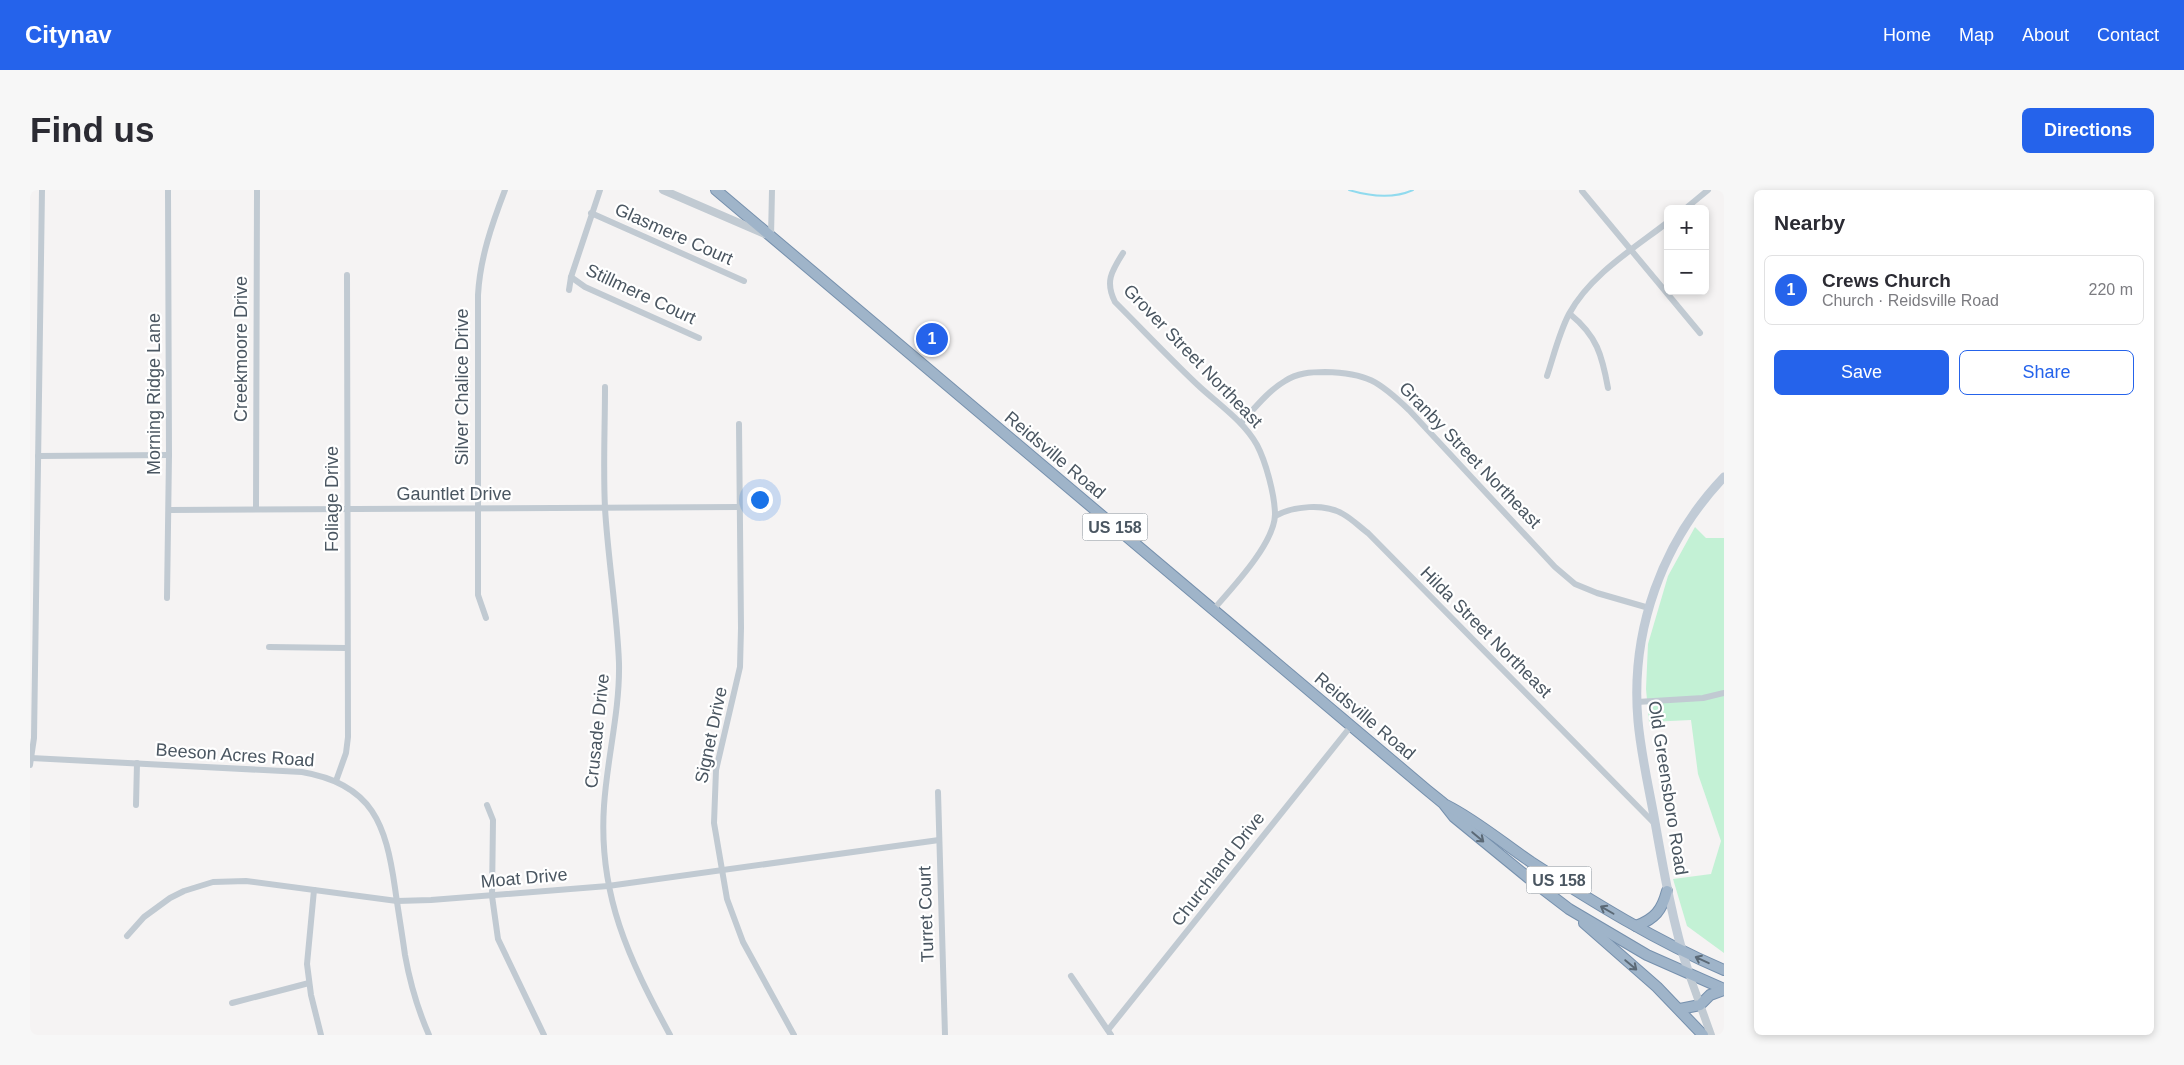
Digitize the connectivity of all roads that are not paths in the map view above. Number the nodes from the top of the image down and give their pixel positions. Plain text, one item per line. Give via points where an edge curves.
1 (42, 190) edge
2 (168, 190) edge
3 (257, 190) edge
4 (506, 190) edge
5 (600, 190) edge
6 (664, 190) edge
7 (716, 190) edge
8 (772, 190) edge
9 (1708, 190) edge
10 (1582, 191) edge
11 (1690, 205) edge
12 (592, 213) junction
13 (1664, 225) edge
14 (771, 237) junction
15 (1631, 251) junction
16 (1123, 253) dead end
17 (347, 275) dead end
18 (571, 277) junction
19 (744, 281) dead end
20 (569, 290) dead end
21 (1570, 314) junction
22 (1700, 333) dead end
23 (699, 338) dead end
24 (1547, 376) dead end
25 (605, 387) dead end
26 (1608, 388) dead end
27 (1241, 423) junction
28 (739, 424) dead end
29 (169, 455) junction
30 (38, 456) junction
31 (1724, 478) edge
32 (739, 507) junction
33 (605, 508) junction
34 (256, 509) junction
35 (348, 509) junction
36 (169, 510) junction
37 (477, 510) junction
38 (1275, 516) junction
39 (167, 598) dead end
40 (1649, 608) junction
41 (1213, 610) junction
42 (486, 618) dead end
43 (269, 647) dead end
44 (346, 648) junction
45 (1724, 693) edge
46 (1637, 702) junction
47 (1351, 726) junction
48 (31, 758) junction
49 (137, 763) junction
50 (30, 765) edge
51 (336, 781) junction
52 (938, 792) dead end
53 (1443, 803) junction
54 (136, 805) dead end
55 (486, 805) dead end
56 (1655, 824) junction
57 (938, 840) junction
58 (722, 869) junction
59 (608, 886) junction
60 (314, 890) junction
61 (1667, 891) junction
62 (492, 896) junction
63 (397, 901) junction
64 (1569, 908) junction
65 (1636, 926) junction
66 (127, 936) dead end
67 (1681, 950) junction
68 (1724, 970) edge
69 (1689, 974) junction
70 (1071, 976) dead end
71 (309, 983) junction
72 (1724, 989) edge
73 (232, 1003) dead end
74 (1700, 1005) junction
75 (1680, 1009) junction
76 (1109, 1033) edge
77 (321, 1035) edge
78 (429, 1035) edge
79 (544, 1035) edge
80 (670, 1035) edge
81 (794, 1035) edge
82 (945, 1035) edge
83 (1703, 1035) edge
84 (1711, 1035) edge

1 - 30 street
2 - 29 street, Morning Ridge Lane
3 - 34 street, Creekmoore Drive
4 - 37 street, Silver Chalice Drive via 490,231 479,280
5 - 12 street
6 - 14 street
7 - 14 highway, Reidsville Road / US 158
8 - 14 street
9 - 11 street
10 - 15 street
12 - 18 street
12 - 19 street, Glasmere Court
13 - 15 street
14 - 41 highway, Reidsville Road / US 158
15 - 21 street via 1589,287
15 - 22 street
16 - 27 street, Grover Street Northeast via 1111,274 1109,289 1115,302
17 - 35 street, Foliage Drive
18 - 20 street
18 - 23 street, Stillmere Court via 584,287
21 - 24 street
21 - 26 street via 1596,344
25 - 33 street, Crusade Drive
27 - 38 street, Grover Street Northeast via 1257,446 1269,478
27 - 40 street, Granby Street Northeast via 1275,387 1306,372 1351,372 1371,380 1391,392 1409,410 1555,568 1575,584
28 - 32 street, Signet Drive
29 - 30 street
29 - 36 street, Morning Ridge Lane
30 - 48 street via 34,738
31 - 40 main road, Old Greensboro Road via 1701,503 1681,534 1662,570
32 - 33 street, Gauntlet Drive
32 - 58 street, Signet Drive via 740,668 713,796
33 - 37 street, Gauntlet Drive
33 - 59 street, Crusade Drive via 619,664 604,806 603,840
34 - 35 street, Gauntlet Drive
34 - 36 street, Gauntlet Drive
35 - 37 street, Gauntlet Drive
35 - 44 street, Foliage Drive
36 - 39 street, Morning Ridge Lane
37 - 42 street, Silver Chalice Drive via 478,595
38 - 41 street, Grover Street Northeast via 1264,546
38 - 56 street, Hilda Street Northeast via 1288,509 1325,508 1343,514 1368,533
40 - 46 main road, Old Greensboro Road via 1640,645
41 - 47 highway, Reidsville Road / US 158
43 - 44 street
44 - 51 street, Foliage Drive via 346,753
45 - 46 street via 1703,698
46 - 56 main road, Old Greensboro Road
47 - 53 highway, Reidsville Road / US 158
47 - 76 street, Churchland Drive
48 - 49 street, Beeson Acres Road
48 - 50 street
49 - 51 street, Beeson Acres Road via 302,772
49 - 54 street
51 - 63 street, Beeson Acres Road via 366,804 381,826 390,850
52 - 57 street, Turret Court
53 -> 64 highway, Reidsville Road / US 158 via 1461,823
65 -> 53 highway, Reidsville Road / US 158
55 - 62 street via 493,820
56 - 61 main road, Old Greensboro Road
57 - 58 street, Moat Drive
57 - 82 street, Turret Court
58 - 59 street, Moat Drive
58 - 81 street, Signet Drive via 727,900 743,942
59 - 62 street, Moat Drive
59 - 80 street, Crusade Drive via 621,935
60 - 63 street, Moat Drive
60 - 66 street, Moat Drive via 246,881 200,886 156,907
60 - 71 street via 308,945
61 - 65 highway via 1658,913
61 - 67 main road, Old Greensboro Road
62 - 63 street, Moat Drive
62 - 79 street via 498,939
63 - 78 street, Beeson Acres Road via 412,985
64 - 69 highway, Reidsville Road / US 158 via 1628,945
64 -> 75 highway
65 - 67 highway, Reidsville Road / US 158
68 -> 67 highway, Reidsville Road / US 158
67 - 69 main road, Old Greensboro Road
69 - 72 highway, Reidsville Road / US 158
69 - 74 street
70 - 76 street
71 - 73 street
71 - 77 street
72 - 74 highway via 1710,995
74 - 75 highway
74 - 84 street
75 - 83 highway

